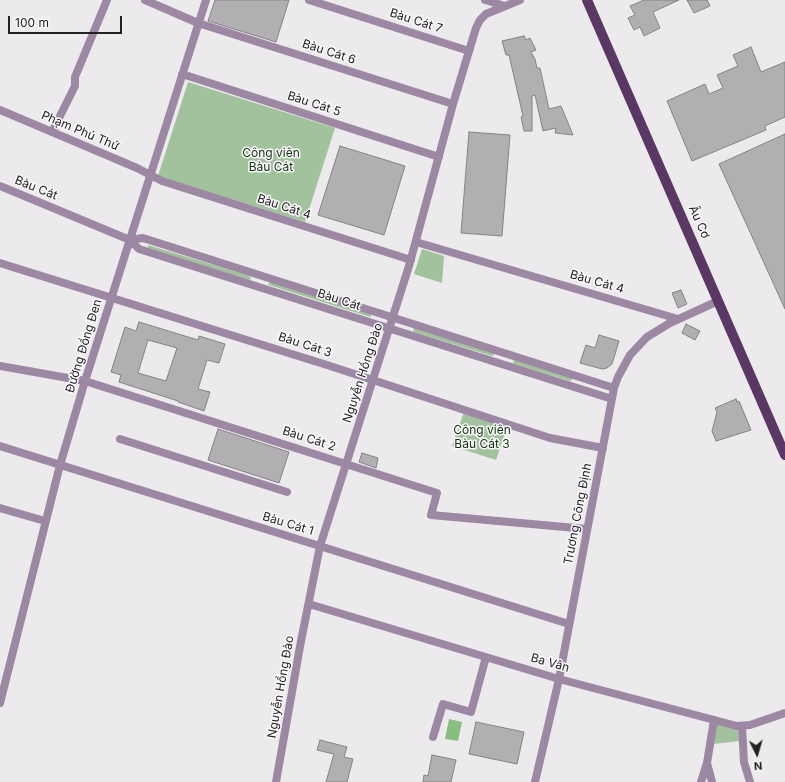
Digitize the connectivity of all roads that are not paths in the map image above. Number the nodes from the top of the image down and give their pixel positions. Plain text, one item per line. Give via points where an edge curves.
1 (108, 0) edge
2 (145, 0) edge
3 (206, 0) edge
4 (309, 0) edge
5 (485, 0) edge
6 (520, 0) edge
7 (588, 0) edge
8 (505, 6) junction
9 (198, 23) junction
10 (469, 51) junction
11 (182, 74) junction
12 (453, 104) junction
13 (0, 110) edge
14 (52, 132) junction
15 (439, 157) junction
16 (150, 175) junction
17 (0, 186) edge
18 (130, 240) junction
19 (416, 242) junction
20 (411, 260) junction
21 (0, 263) edge
22 (260, 276) junction
23 (257, 286) junction
24 (112, 297) junction
25 (718, 301) junction
26 (394, 318) junction
27 (678, 319) junction
28 (390, 329) junction
29 (504, 353) junction
30 (500, 364) junction
31 (0, 366) edge
32 (373, 380) junction
33 (85, 381) junction
34 (614, 388) junction
35 (612, 399) junction
36 (120, 439) dead end
37 (0, 446) edge
38 (603, 448) junction
39 (785, 455) edge
40 (347, 464) junction
41 (60, 465) junction
42 (287, 492) dead end
43 (0, 508) edge
44 (46, 521) junction
45 (588, 529) junction
46 (320, 546) junction
47 (309, 604) junction
48 (569, 624) junction
49 (486, 657) junction
50 (559, 679) junction
51 (0, 703) edge
52 (785, 713) edge
53 (714, 720) junction
54 (742, 726) junction
55 (433, 737) dead end
56 (707, 763) junction
57 (276, 782) edge
58 (535, 782) edge
59 (701, 782) edge
60 (712, 782) edge
61 (750, 782) edge

1 - 14 street via 75,77 75,86
2 - 9 street, Bàu Cát 6
3 - 9 street, Đường Đồng Đen
4 - 10 street, Bàu Cát 7
5 - 8 street
6 - 8 street, Nguyễn Hồng Đào
7 - 25 main road, Âu Cơ
8 - 10 street, Nguyễn Hồng Đào via 482,17
9 - 11 street, Đường Đồng Đen
9 - 12 street, Bàu Cát 6
10 - 12 street, Nguyễn Hồng Đào
11 - 15 street, Bàu Cát 5
11 - 16 street, Đường Đồng Đen
12 - 15 street, Nguyễn Hồng Đào
13 - 14 street, Phạm Phú Thứ
14 - 16 street, Phạm Phú Thứ
15 - 19 street, Nguyễn Hồng Đào
16 - 18 street, Đường Đồng Đen
16 - 20 street, Bàu Cát 4
17 - 18 street, Bàu Cát
18 - 22 street, Bàu Cát via 143,238
18 - 23 street, Bàu Cát via 139,249
18 - 24 street, Đường Đồng Đen
19 - 20 street, Nguyễn Hồng Đào
19 - 27 street, Bàu Cát 4
20 - 26 street, Nguyễn Hồng Đào
21 - 24 street, Bàu Cát 3
22 - 23 street
22 - 26 street, Bàu Cát
23 - 28 street, Bàu Cát
24 - 32 street, Bàu Cát 3
24 - 33 street, Đường Đồng Đen
25 - 27 street, Trương Công Định
25 - 39 main road, Âu Cơ
26 - 28 street, Nguyễn Hồng Đào
26 - 29 street, Bàu Cát
27 - 34 street, Trương Công Định via 647,337 635,348 624,364
28 - 30 street, Bàu Cát
28 - 32 street, Nguyễn Hồng Đào
29 - 30 street
29 - 34 street, Bàu Cát
30 - 35 street, Bàu Cát
31 - 33 street, Bàu Cát 2
32 - 38 street, Bàu Cát 3 via 550,438
32 - 40 street, Nguyễn Hồng Đào
33 - 40 street, Bàu Cát 2
33 - 41 street, Đường Đồng Đen
34 - 35 street, Trương Công Định
35 - 38 street, Trương Công Định
36 - 42 street
37 - 41 street, Bàu Cát 1
38 - 45 street, Trương Công Định
40 - 45 street, Bàu Cát 2 via 436,493 431,515
40 - 46 street, Nguyễn Hồng Đào
41 - 44 street, Đường Đồng Đen
41 - 46 street, Bàu Cát 1
43 - 44 street
44 - 51 street, Đường Đồng Đen
45 - 48 street, Trương Công Định
46 - 47 street, Nguyễn Hồng Đào
46 - 48 street, Bàu Cát 1
47 - 49 street, Ba Vân
47 - 57 street, Nguyễn Hồng Đào
48 - 50 street, Trương Công Định
49 - 50 street, Ba Vân
49 - 55 street via 471,712 443,704
50 - 53 street, Ba Vân
50 - 58 street, Trương Công Định
52 - 54 street, Ba Vân via 750,726
53 - 54 street, Ba Vân
53 - 56 street
54 - 61 street via 744,762
56 - 59 street
56 - 60 street

